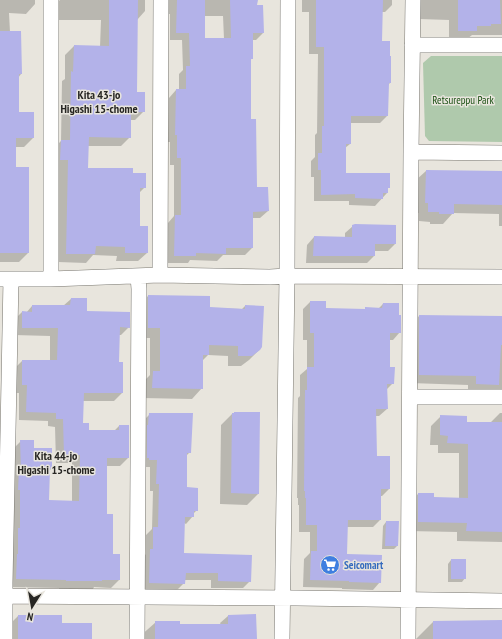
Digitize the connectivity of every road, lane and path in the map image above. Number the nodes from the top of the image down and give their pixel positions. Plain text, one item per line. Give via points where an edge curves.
1 (52, 0) edge
2 (161, 0) edge
3 (288, 0) edge
4 (413, 0) edge
5 (412, 45) junction
6 (502, 45) edge
7 (411, 152) junction
8 (502, 153) edge
9 (160, 275) junction
10 (138, 276) junction
11 (287, 276) junction
12 (411, 277) junction
13 (502, 278) edge
14 (6, 279) edge
15 (51, 279) junction
16 (410, 397) junction
17 (502, 397) edge
18 (3, 596) edge
19 (137, 597) junction
20 (282, 598) junction
21 (409, 600) junction
22 (502, 601) edge
23 (5, 639) edge
24 (137, 639) edge
25 (282, 639) edge
26 (408, 639) edge

1 - 15 street
2 - 9 street
3 - 11 street
4 - 5 street
5 - 6 street
5 - 7 street
7 - 8 street
7 - 12 street
9 - 10 street
9 - 11 street
10 - 15 street
10 - 19 street
11 - 12 street
11 - 20 street
12 - 13 street
12 - 16 street
14 - 15 street
14 - 18 street
16 - 17 street
16 - 21 street
18 - 19 street
18 - 23 street
19 - 20 street
19 - 24 street
20 - 21 street
20 - 25 street
21 - 22 street
21 - 26 street

